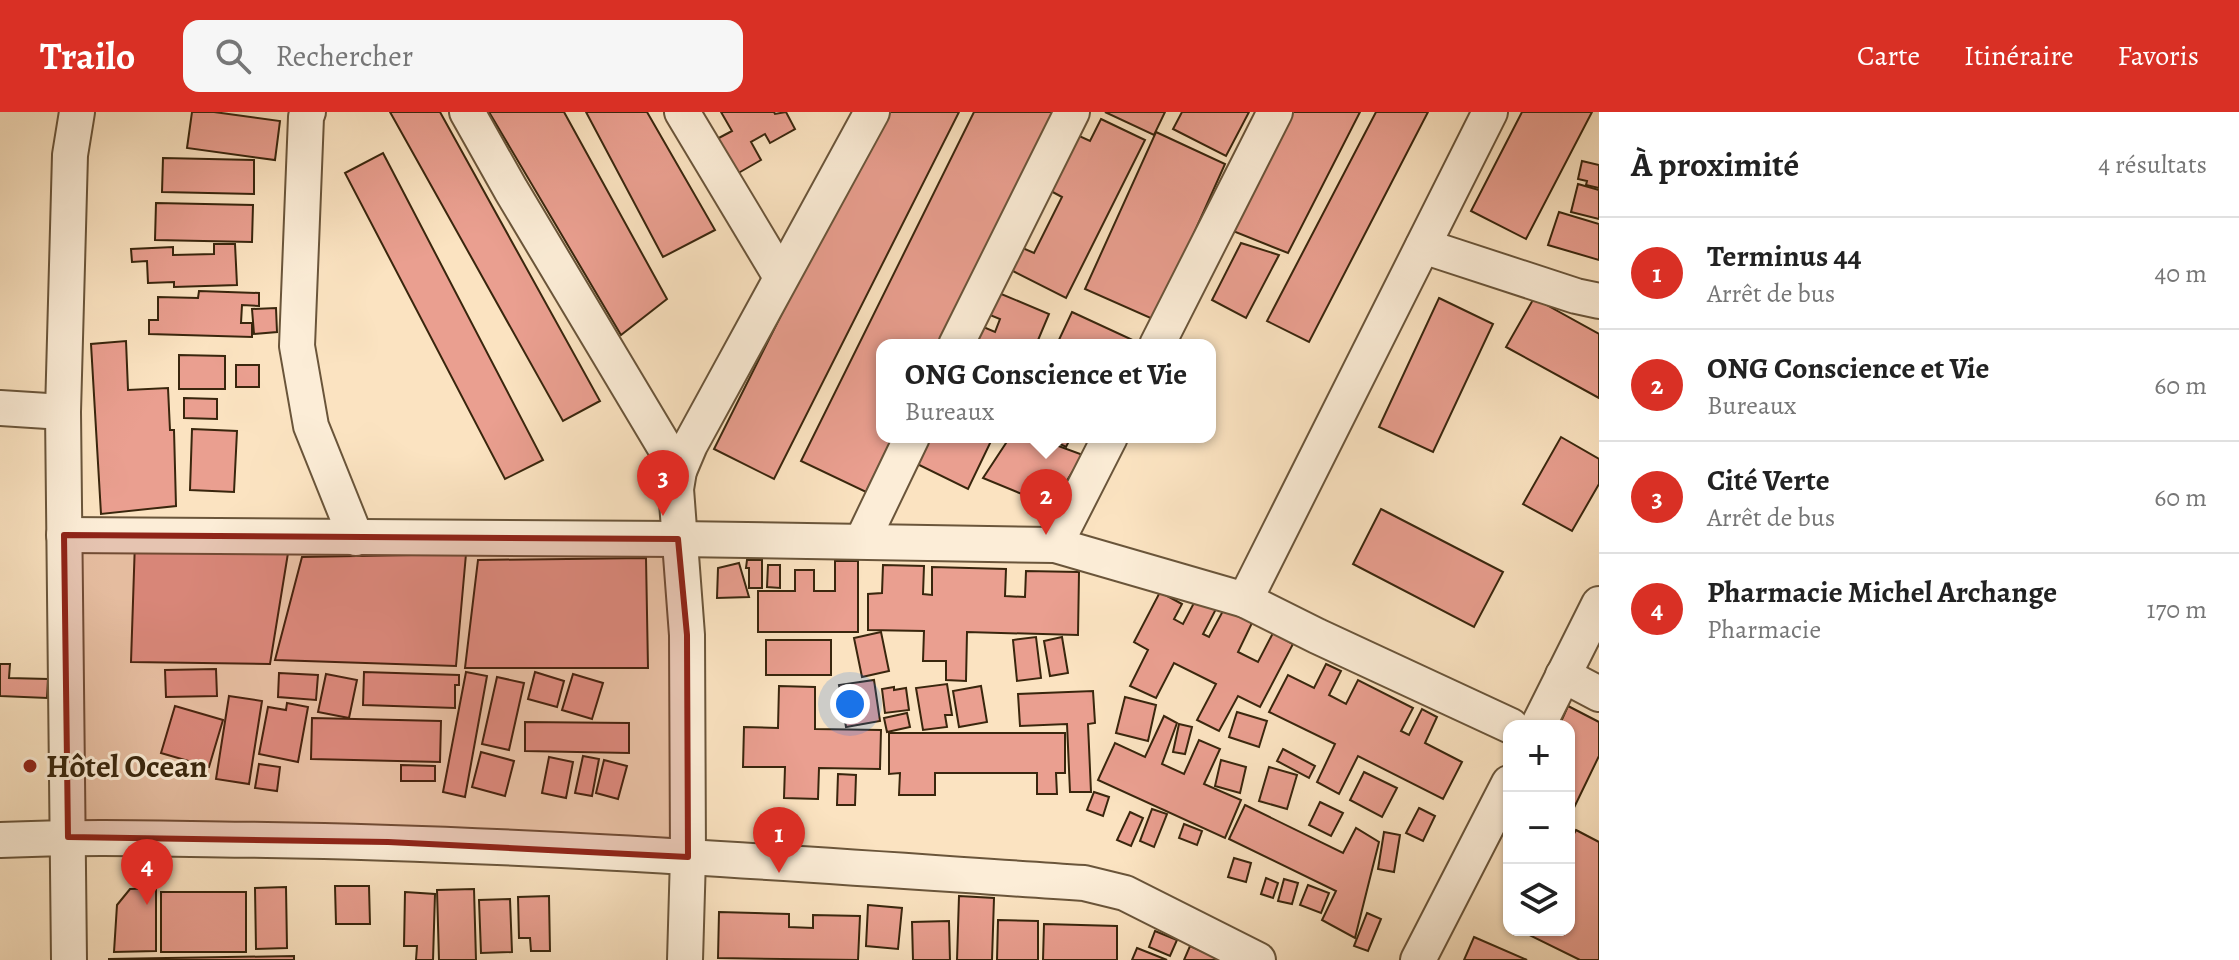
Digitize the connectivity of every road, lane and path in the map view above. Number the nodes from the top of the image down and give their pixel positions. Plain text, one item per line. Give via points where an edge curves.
1 (77, 112) edge
2 (308, 112) edge
3 (467, 112) edge
4 (682, 112) edge
5 (872, 112) edge
6 (1072, 112) edge
7 (1275, 112) edge
8 (1490, 112) edge
9 (1423, 246) junction
10 (781, 277) junction
11 (1599, 301) edge
12 (959, 339) edge
13 (1160, 339) edge
14 (0, 408) edge
15 (63, 412) junction
16 (909, 443) edge
17 (1107, 443) edge
18 (679, 471) junction
19 (64, 535) junction
20 (356, 538) junction
21 (678, 539) junction
22 (862, 541) junction
23 (1055, 545) junction
24 (1245, 600) junction
25 (1599, 604) edge
26 (1563, 675) junction
27 (1599, 694) edge
28 (1541, 720) edge
29 (1503, 722) edge
30 (1504, 792) edge
31 (68, 837) junction
32 (0, 840) edge
33 (688, 857) junction
34 (69, 960) edge
35 (685, 960) edge
36 (1258, 960) edge
37 (1418, 960) edge

1 - 15 street via 70,155
2 - 20 street via 297,346 311,426
3 - 18 street
4 - 10 street
5 - 10 street
6 - 12 street
7 - 13 street
8 - 9 street
9 - 11 street
9 - 24 street
10 - 18 street
14 - 15 street
15 - 19 street
16 - 22 street
17 - 23 street
18 - 21 street
19 - 20 street
19 - 31 street
20 - 21 street
21 - 22 street
21 - 33 street via 687,635
22 - 23 street
23 - 24 street
24 - 29 street
25 - 26 street
26 - 27 street
26 - 28 street
30 - 37 street
31 - 32 street
31 - 33 street via 388,842
31 - 34 street
33 - 35 street
33 - 36 street via 1084,883 1125,893

